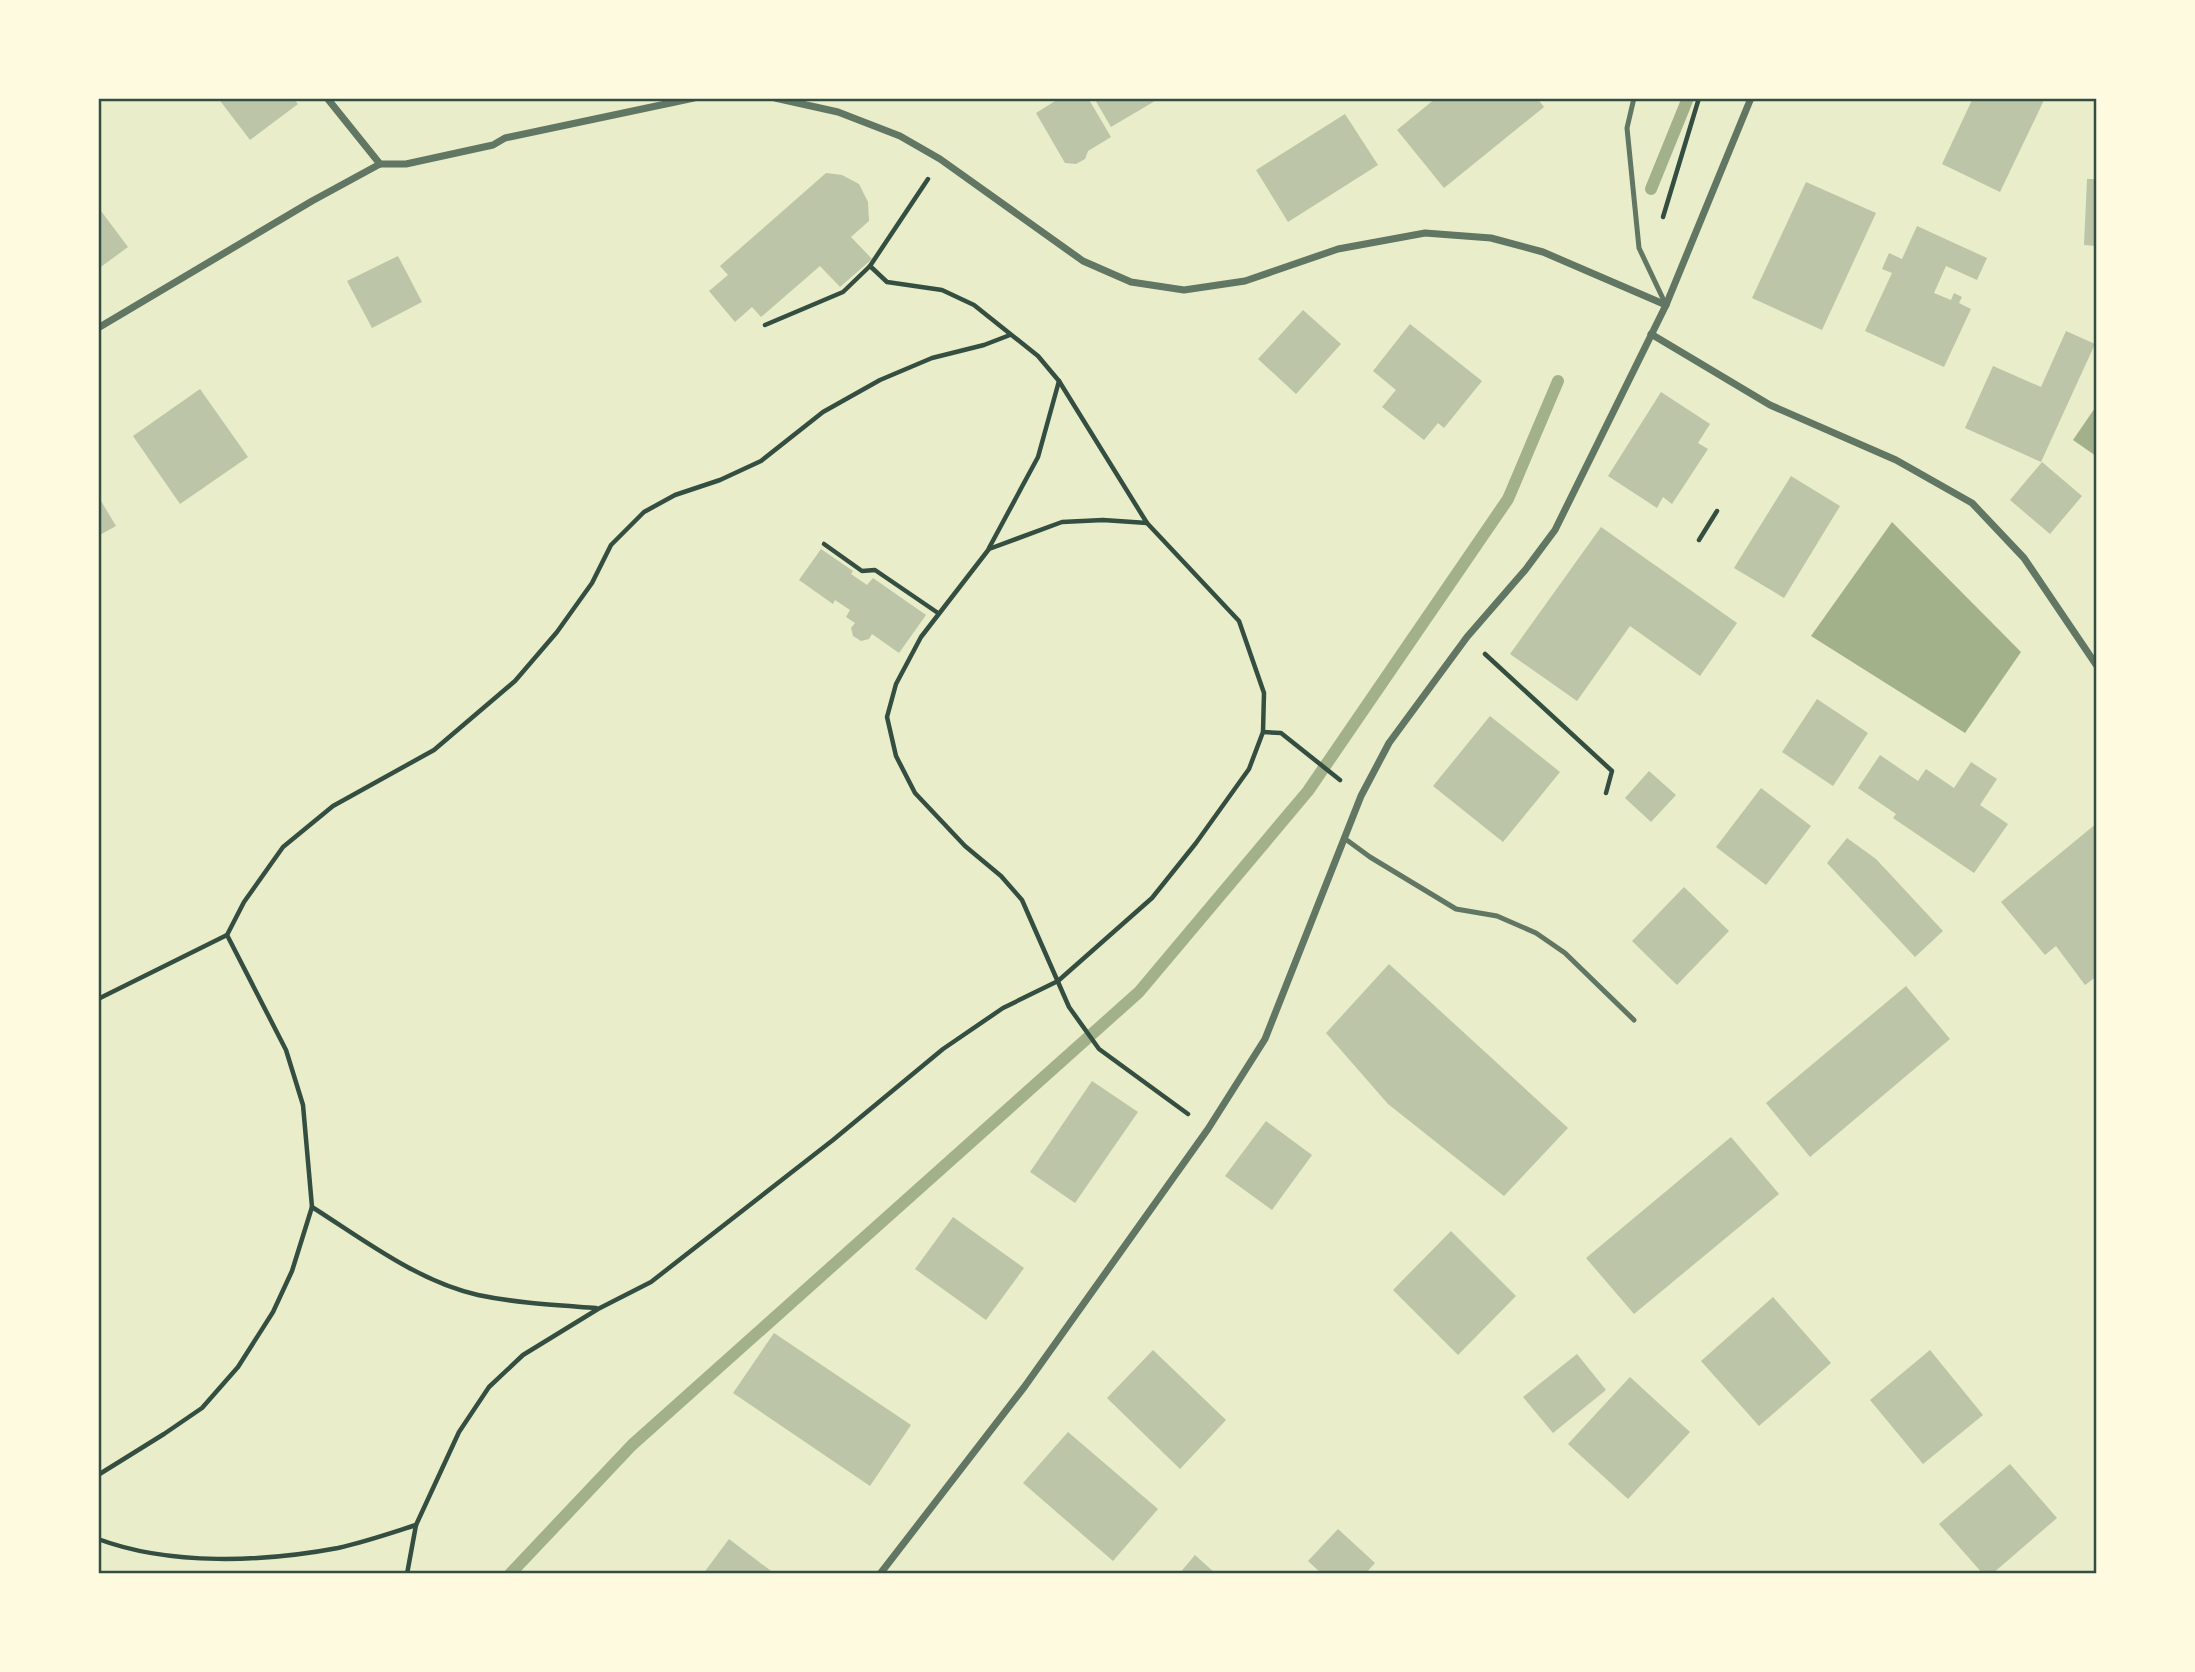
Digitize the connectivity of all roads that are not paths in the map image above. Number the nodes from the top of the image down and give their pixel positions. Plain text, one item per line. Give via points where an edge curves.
1 (327, 98) edge
2 (694, 98) edge
3 (775, 98) edge
4 (1634, 98) edge
5 (1751, 98) edge
6 (380, 164) junction
7 (1666, 305) junction
8 (98, 328) edge
9 (1651, 334) junction
10 (2097, 666) edge
11 (1344, 838) junction
12 (1634, 1020) dead end
13 (880, 1574) edge

1 - 6 street
2 - 6 street via 406,164
3 - 7 street via 838,111 900,136 940,159 1083,261 1131,282 1184,290 1245,281 1338,249 1425,233 1491,238 1543,252
4 - 7 lane via 1627,128 1639,248
5 - 7 street
6 - 8 street
7 - 9 street
9 - 10 street via 1770,405 1896,460 1972,503 2024,558
9 - 11 street via 1555,530 1466,637 1389,743
11 - 12 lane via 1456,909 1497,916 1536,933 1565,953
11 - 13 street via 1265,1039 1208,1129 1025,1386

